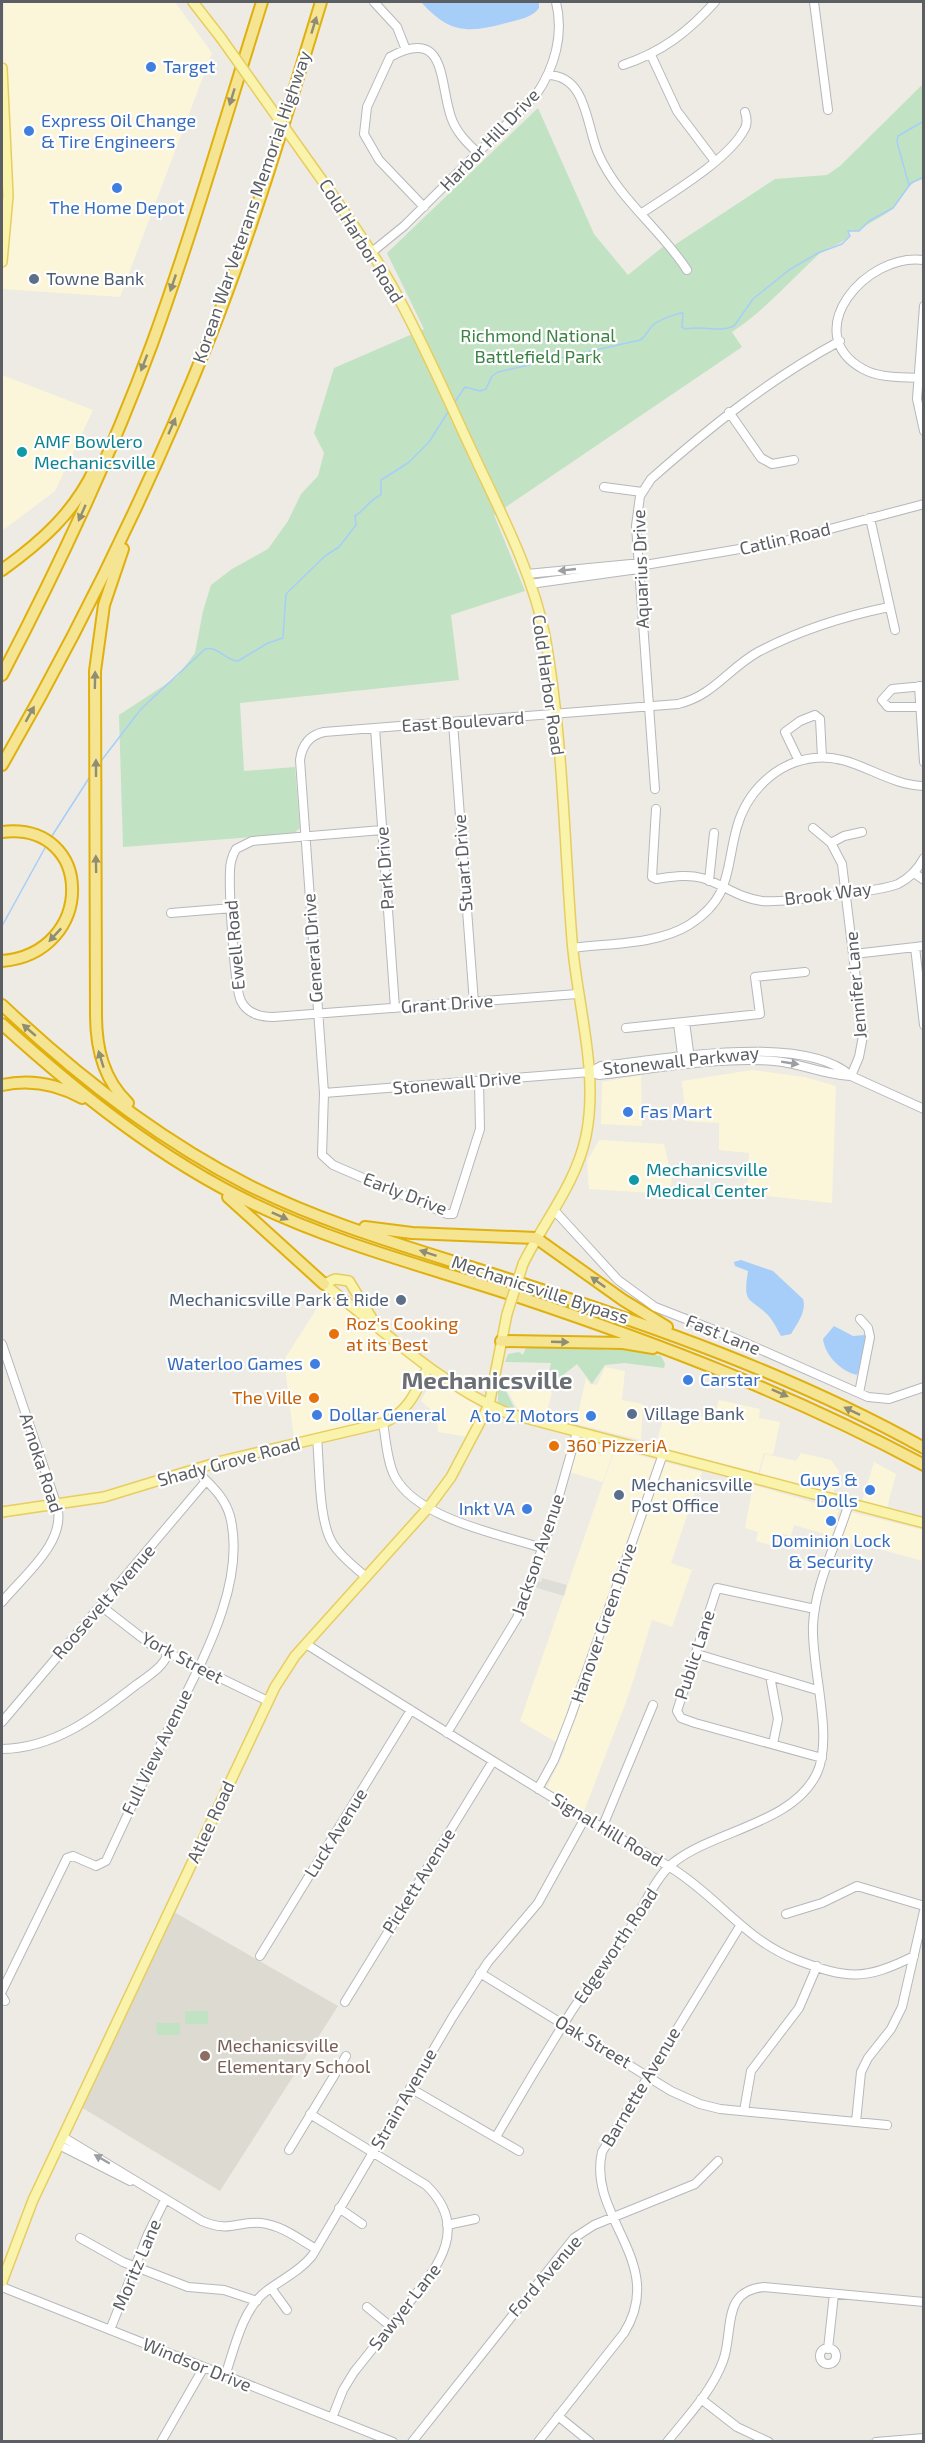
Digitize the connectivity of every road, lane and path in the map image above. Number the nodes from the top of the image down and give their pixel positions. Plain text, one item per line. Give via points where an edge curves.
1 (193, 2) edge
2 (262, 2) edge
3 (321, 2) edge
4 (374, 2) edge
5 (556, 2) edge
6 (715, 2) edge
7 (814, 2) edge
8 (406, 50) junction
9 (651, 55) junction
10 (622, 65) dead end
11 (2, 68) edge
12 (548, 75) junction
13 (828, 110) dead end
14 (745, 112) dead end
15 (479, 153) junction
16 (714, 160) junction
17 (424, 207) junction
18 (642, 213) junction
19 (372, 252) junction
20 (924, 260) edge
21 (2, 262) edge
22 (687, 270) dead end
23 (924, 306) edge
24 (840, 341) junction
25 (918, 378) junction
26 (129, 401) junction
27 (729, 412) junction
28 (924, 431) edge
29 (794, 460) dead end
30 (604, 487) dead end
31 (642, 492) junction
32 (141, 496) junction
33 (924, 504) edge
34 (870, 518) junction
35 (640, 565) junction
36 (2, 570) edge
37 (529, 579) junction
38 (889, 607) junction
39 (895, 630) dead end
40 (2, 675) edge
41 (921, 686) edge
42 (649, 707) junction
43 (920, 707) junction
44 (555, 715) junction
45 (453, 723) junction
46 (375, 728) junction
47 (337, 731) joint
48 (822, 757) junction
49 (799, 761) junction
50 (924, 762) edge
51 (2, 765) edge
52 (924, 786) edge
53 (655, 789) dead end
54 (656, 809) dead end
55 (813, 828) dead end
56 (382, 830) junction
57 (2, 832) edge
58 (862, 832) dead end
59 (714, 833) dead end
60 (305, 836) junction
61 (831, 843) junction
62 (922, 863) edge
63 (914, 873) junction
64 (924, 880) edge
65 (709, 881) junction
66 (723, 889) junction
67 (847, 892) junction
68 (232, 908) junction
69 (171, 913) dead end
70 (919, 946) edge
71 (573, 948) junction
72 (854, 954) junction
73 (2, 961) edge
74 (805, 972) dead end
75 (577, 994) junction
76 (474, 1002) junction
77 (2, 1005) edge
78 (395, 1008) junction
79 (318, 1014) junction
80 (682, 1022) junction
81 (2, 1024) edge
82 (924, 1025) edge
83 (627, 1028) dead end
84 (686, 1062) junction
85 (590, 1072) junction
86 (851, 1076) junction
87 (479, 1081) junction
88 (2, 1085) edge
89 (324, 1093) junction
90 (924, 1109) edge
91 (152, 1144) junction
92 (173, 1158) junction
93 (218, 1168) junction
94 (351, 1173) joint
95 (282, 1201) junction
96 (554, 1210) junction
97 (536, 1238) junction
98 (324, 1284) junction
99 (356, 1289) junction
100 (337, 1294) junction
101 (860, 1320) dead end
102 (376, 1325) junction
103 (501, 1341) junction
104 (2, 1344) edge
105 (741, 1361) junction
106 (428, 1367) junction
107 (721, 1369) junction
108 (924, 1387) edge
109 (859, 1393) junction
110 (489, 1405) junction
111 (383, 1423) junction
112 (577, 1432) junction
113 (317, 1439) junction
114 (924, 1448) edge
115 (663, 1454) junction
116 (924, 1465) edge
117 (195, 1469) junction
118 (206, 1481) junction
119 (849, 1503) junction
120 (57, 1506) junction
121 (428, 1508) junction
122 (2, 1512) edge
123 (924, 1523) edge
124 (542, 1548) junction
125 (366, 1577) junction
126 (2, 1602) edge
127 (101, 1606) junction
128 (815, 1610) junction
129 (306, 1644) junction
130 (168, 1653) junction
131 (697, 1654) junction
132 (198, 1668) junction
133 (770, 1676) junction
134 (817, 1690) junction
135 (268, 1701) junction
136 (653, 1705) dead end
137 (411, 1710) junction
138 (2, 1722) edge
139 (447, 1733) junction
140 (773, 1744) junction
141 (2, 1749) edge
142 (822, 1758) junction
143 (493, 1761) junction
144 (538, 1789) junction
145 (585, 1818) junction
146 (602, 1828) junction
147 (669, 1867) junction
148 (924, 1906) edge
149 (924, 1911) edge
150 (786, 1914) dead end
151 (740, 1926) junction
152 (260, 1956) dead end
153 (914, 1956) junction
154 (817, 1966) junction
155 (480, 1973) junction
156 (2, 1990) edge
157 (345, 2002) dead end
158 (564, 2024) junction
159 (346, 2056) dead end
160 (647, 2075) junction
161 (410, 2088) junction
162 (744, 2111) junction
163 (310, 2114) junction
164 (856, 2122) junction
165 (887, 2126) dead end
166 (496, 2138) junction
167 (61, 2141) junction
168 (289, 2150) dead end
169 (519, 2151) dead end
170 (372, 2153) junction
171 (718, 2161) dead end
172 (165, 2200) junction
173 (339, 2208) junction
174 (614, 2216) junction
175 (475, 2219) dead end
176 (362, 2224) dead end
177 (447, 2225) junction
178 (80, 2238) dead end
179 (316, 2249) junction
180 (135, 2267) junction
181 (2, 2282) edge
182 (2, 2287) edge
183 (271, 2288) junction
184 (834, 2294) junction
185 (256, 2301) junction
186 (924, 2302) edge
187 (367, 2307) dead end
188 (287, 2310) dead end
189 (390, 2326) junction
190 (110, 2330) junction
191 (828, 2349) dead end
192 (204, 2367) junction
193 (225, 2376) junction
194 (701, 2399) junction
195 (558, 2416) junction
196 (332, 2418) junction
197 (924, 2438) edge
198 (161, 2442) edge
199 (393, 2442) edge
200 (412, 2442) edge
201 (538, 2442) edge
202 (590, 2442) edge
203 (667, 2442) edge
204 (769, 2442) edge
205 (876, 2442) edge

1 - 19 main road, Cold Harbor Road, bridge
2 -> 26 highway via 176,275
32 -> 3 highway, Korean War Veterans Memorial Highway via 210,336
4 - 8 street via 397,27
5 - 12 street, Harbor Hill Drive via 559,32
6 - 9 street via 683,34
7 - 13 street
8 - 15 street via 426,49 437,58 454,124
8 - 17 street via 386,61 367,107 364,135 379,160
9 - 10 street
9 - 16 street via 677,111
11 - 21 main road via 8,214
12 - 15 street, Harbor Hill Drive via 529,104
12 - 18 street via 561,77 575,86 605,167
14 - 16 street via 744,131
15 - 17 street, Harbor Hill Drive
16 - 18 street
17 - 19 street, Harbor Hill Drive
18 - 22 street
19 - 37 main road, Cold Harbor Road via 439,381
20 - 24 street via 890,263 859,282 846,298 839,316
23 - 25 street
24 - 25 street via 850,359 870,372
24 - 27 street, Aquarius Drive via 799,363
25 - 28 street via 917,399
26 - 36 highway via 64,518
26 -> 40 highway via 66,548
27 - 29 street via 761,458 772,464
27 - 31 street, Aquarius Drive via 651,479
30 - 31 street
31 - 35 street, Aquarius Drive via 637,514
51 -> 32 highway, Korean War Veterans Memorial Highway via 79,623
93 -> 32 highway via 125,1100 110,1081 96,1033 95,671 99,629 110,584
33 - 34 street, Catlin Road
34 - 35 street, Catlin Road via 781,542
34 - 38 street
35 - 37 street, Catlin Road
35 - 42 street, Aquarius Drive
37 - 44 main road, Cold Harbor Road via 544,636
38 - 39 street
38 - 42 street, East Boulevard via 834,622 758,652 697,698
41 - 43 street
41 - 43 street via 892,689 882,700 888,708
42 - 44 street, East Boulevard
42 - 53 street, Aquarius Drive
43 - 50 street
44 - 45 street, East Boulevard
44 - 71 main road, Cold Harbor Road
45 - 46 street, East Boulevard
45 - 76 street, Stuart Drive
46 - 47 street, East Boulevard
46 - 56 street, Park Drive
47 - 60 street, General Drive via 314,736 303,748 300,760
48 - 49 street
48 - 49 street via 820,719 815,715 785,732
48 - 52 street via 851,762 895,782
49 - 66 street via 772,774 746,805
54 - 65 street via 652,877 688,876
55 - 61 street
56 - 60 street, Ewell Road
56 - 78 street, Park Drive
57 -> 73 highway via 32,835 49,843 66,862 73,896 64,925 39,949 21,958
58 - 61 street
59 - 65 street
60 - 68 street, Ewell Road via 244,843 234,852 230,872
60 - 79 street, General Drive
61 - 67 street, Jennifer Lane via 842,864
62 - 63 street, Brook Way
63 - 64 street
63 - 67 street, Brook Way via 890,887
65 - 66 street, Brook Way
66 - 67 street, Brook Way via 765,901
66 - 71 street via 704,913 677,931 657,938
67 - 72 street, Jennifer Lane
68 - 69 street
68 - 79 street, Ewell Road via 237,980 244,1005 265,1017
70 - 72 street
70 - 82 street
71 - 75 main road, Cold Harbor Road
72 - 86 street, Jennifer Lane via 863,1036
74 - 80 street via 755,977 760,1014
75 - 76 street, Grant Drive
75 - 85 main road, Cold Harbor Road
76 - 78 street, Grant Drive
93 -> 77 highway, Mechanicsville Bypass via 158,1130 74,1068
78 - 79 street, Grant Drive
79 - 89 street, General Drive
80 - 83 street
80 - 84 street
81 - 91 highway via 72,1084
84 - 85 street, Stonewall Parkway via 601,1066
84 - 86 street, Stonewall Parkway via 754,1051 788,1054 841,1068
85 - 87 street, Stonewall Drive
85 - 96 main road, Cold Harbor Road via 591,1104 584,1147 575,1173
86 - 90 street, Stonewall Parkway
87 - 89 street, Stonewall Drive
87 - 94 street, Early Drive via 480,1129 455,1212 450,1215
88 - 91 highway via 32,1082 65,1090
89 - 94 street, General Drive via 322,1155
91 - 92 highway
92 - 98 highway via 243,1208
92 -> 107 highway, Mechanicsville Bypass via 237,1196 307,1227 641,1338
93 - 95 highway, Mechanicsville Bypass
95 - 97 highway via 351,1224 386,1230
105 -> 95 highway, Mechanicsville Bypass via 669,1332 345,1226
96 - 97 main road, Cold Harbor Road
96 - 109 street, Fast Lane via 618,1280 655,1307
97 - 103 main road, Cold Harbor Road, bridge via 523,1264
105 -> 97 highway via 644,1313
98 - 99 main road via 341,1278
98 - 100 main road
99 - 100 main road via 345,1287
99 - 102 main road
100 - 102 main road
101 - 109 street via 870,1337
102 - 106 main road
103 -> 107 highway via 631,1344
103 - 110 main road, Cold Harbor Road
104 - 120 street, Arnoka Road
114 -> 105 highway, Mechanicsville Bypass
106 - 110 main road
106 - 111 main road, Shady Grove Road via 409,1404
107 -> 116 highway, Mechanicsville Bypass via 830,1416
108 - 109 street, Fast Lane via 889,1399
110 - 112 main road
110 - 121 main road, Atlee Road via 451,1477
111 - 113 main road, Shady Grove Road
111 - 121 street via 395,1476
112 - 115 main road
112 - 124 street, Jackson Avenue
113 - 117 main road, Shady Grove Road
113 - 125 street via 330,1539
115 - 119 main road
115 - 144 street, Hanover Green Drive via 571,1716
117 - 118 street, Full View Avenue
117 - 120 main road, Shady Grove Road via 118,1494
118 - 127 street, Roosevelt Avenue
118 - 132 street, Full View Avenue via 228,1509 231,1564 222,1611
119 - 123 main road
119 - 128 street, Edgeworth Road
120 - 122 main road, Shady Grove Road
120 - 126 street, Arnoka Road via 56,1536
121 - 124 street
121 - 125 main road, Atlee Road
124 - 139 street, Jackson Avenue via 511,1631
125 - 129 main road, Atlee Road
127 - 130 street, York Street via 141,1638
127 - 138 street, Roosevelt Avenue
128 - 131 street, Public Lane via 717,1588
128 - 134 street, Edgeworth Road
129 - 135 main road, Atlee Road via 286,1668
129 - 137 street, Signal Hill Road
130 - 132 street, York Street
130 - 141 street via 148,1676 82,1725 39,1744
131 - 133 street
131 - 140 street, Public Lane via 677,1713 681,1718
132 - 135 street, York Street
132 - 156 street, Full View Avenue via 106,1861 96,1866 73,1856 68,1858
133 - 134 street
133 - 140 street via 778,1719
134 - 142 street, Edgeworth Road
135 - 167 main road, Atlee Road
136 - 146 street
137 - 139 street, Signal Hill Road
137 - 152 street, Luck Avenue
139 - 143 street, Signal Hill Road
140 - 142 street
142 - 147 street, Edgeworth Road via 813,1781 788,1805
143 - 144 street, Signal Hill Road
143 - 157 street, Pickett Avenue
144 - 145 street, Signal Hill Road
145 - 146 street, Signal Hill Road
145 - 155 street, Strain Avenue via 538,1903
146 - 147 street, Signal Hill Road
147 - 151 street, Signal Hill Road
147 - 158 street, Edgeworth Road
148 - 150 street via 857,1886
149 - 153 street
151 - 154 street, Signal Hill Road via 772,1949
151 - 160 street, Barnette Avenue
153 - 154 street, Signal Hill Road via 862,1976
153 - 164 street via 897,2019 861,2072
154 - 162 street via 799,2008 751,2071
155 - 158 street, Oak Street
155 - 161 street, Strain Avenue
158 - 160 street, Oak Street
158 - 166 street, Edgeworth Road
159 - 163 street
160 - 162 street, Oak Street via 700,2104
160 - 174 street, Barnette Avenue via 600,2160 602,2183
161 - 166 street
161 - 170 street, Strain Avenue
162 - 164 street, Oak Street
163 - 168 street
163 - 170 street, Sawyer Lane
164 - 165 street, Oak Street
166 - 169 street
167 - 172 street via 114,2175
167 - 181 main road, Atlee Road via 33,2200
170 - 173 street, Strain Avenue
170 - 177 street, Sawyer Lane via 433,2191
171 - 174 street, Ford Avenue via 695,2184
172 - 179 street via 225,2228 266,2223
172 - 180 street, Moritz Lane
173 - 176 street
173 - 179 street, Strain Avenue
174 - 195 street, Barnette Avenue via 635,2270 636,2308 624,2333
174 - 200 street, Ford Avenue via 584,2231 565,2247
175 - 177 street
177 - 189 street, Sawyer Lane via 447,2241 439,2264
178 - 180 street
179 - 183 street, Strain Avenue via 298,2271
180 - 185 street via 192,2289 224,2290
180 - 190 street, Moritz Lane
182 - 190 street, Windsor Drive
183 - 185 street, Strain Avenue
183 - 188 street
184 - 186 street
184 - 191 street
184 - 194 street via 764,2287 743,2294 733,2308 723,2362
185 - 193 street, Strain Avenue
187 - 189 street
189 - 196 street, Sawyer Lane via 347,2382
190 - 192 street, Windsor Drive
192 - 193 street, Windsor Drive
192 - 198 street
193 - 196 street, Windsor Drive
194 - 203 street
194 - 204 street via 737,2427
195 - 201 street, Barnette Avenue
195 - 202 street
196 - 199 street, Windsor Drive
197 - 205 street

